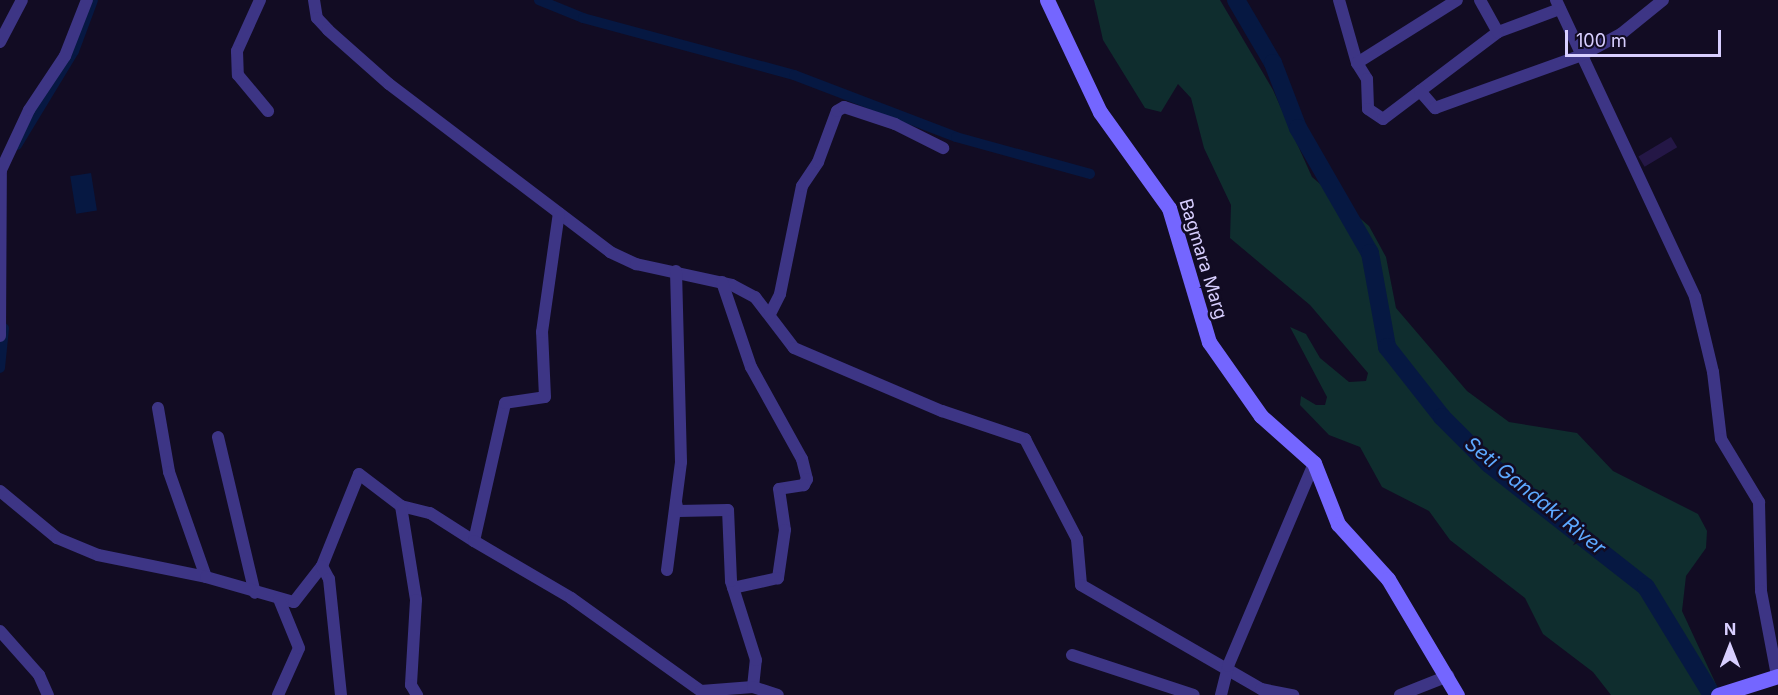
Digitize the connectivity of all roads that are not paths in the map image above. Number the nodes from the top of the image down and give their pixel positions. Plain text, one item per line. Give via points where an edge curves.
1 (22, 0) edge
2 (87, 0) edge
3 (260, 0) edge
4 (314, 0) edge
5 (1047, 0) edge
6 (1339, 0) edge
7 (1457, 0) edge
8 (1480, 0) edge
9 (1663, 0) edge
10 (1558, 4) edge
11 (1498, 32) junction
12 (0, 42) edge
13 (1582, 55) junction
14 (1357, 63) junction
15 (1420, 91) junction
16 (268, 111) dead end
17 (943, 148) dead end
18 (2, 160) edge
19 (559, 213) junction
20 (676, 271) junction
21 (722, 282) junction
22 (770, 314) junction
23 (0, 336) edge
24 (158, 408) dead end
25 (218, 437) dead end
26 (1314, 463) junction
27 (0, 491) edge
28 (676, 502) junction
29 (401, 506) junction
30 (474, 541) junction
31 (322, 566) junction
32 (667, 570) dead end
33 (206, 577) junction
34 (733, 588) junction
35 (255, 593) junction
36 (279, 598) junction
37 (0, 631) edge
38 (1072, 655) dead end
39 (1228, 666) junction
40 (1448, 676) junction
41 (1777, 676) edge
42 (753, 687) junction
43 (1720, 694) edge
44 (48, 695) edge
45 (278, 695) edge
46 (341, 695) edge
47 (417, 695) edge
48 (778, 695) edge
49 (1194, 695) edge
50 (1221, 695) edge
51 (1293, 695) edge
52 (1400, 695) edge
53 (1457, 695) edge

1 - 12 street
2 - 18 street via 65,56
3 - 16 street via 237,51 237,75
4 - 19 street via 317,18 389,84
5 - 26 main road, Bagmara Marg via 1100,112 1165,200 1209,342 1261,416
6 - 14 street
7 - 14 street
8 - 11 street
9 - 13 street via 1621,34
10 - 11 street
10 - 13 street
11 - 15 street
13 - 15 street via 1434,108
13 - 41 street via 1695,297 1713,372 1721,439 1759,502 1761,591
14 - 15 street via 1367,79 1368,109 1383,119
17 - 22 street via 895,124 844,107 837,111 818,162 802,186 780,294
18 - 23 street
19 - 20 street via 609,252 636,264
19 - 30 street via 542,332 545,398 505,404
20 - 21 street
20 - 28 street via 681,420
21 - 22 street via 755,297
21 - 34 street via 725,304 747,345 751,367 802,459 807,479 804,485 779,489 785,530 778,578
22 - 39 street via 794,348 942,411 1025,439 1077,539 1081,585
24 - 33 street via 169,472
25 - 35 street
26 - 39 street
26 - 40 main road, Bagmara Marg via 1338,524 1388,579
27 - 33 street via 68,543 98,555
28 - 32 street
28 - 34 street via 678,512 728,510
29 - 30 street via 430,513
29 - 31 street via 359,474
29 - 47 street via 416,600 411,685
30 - 42 street via 571,598 701,691
31 - 36 street via 294,602
31 - 46 street via 329,579
33 - 35 street
34 - 42 street via 756,660
35 - 36 street
36 - 45 street via 299,648
37 - 44 street via 39,675
38 - 49 street
39 - 50 street
39 - 51 street via 1261,689
40 - 52 street
40 - 53 main road, Bagmara Marg
41 - 43 main road
42 - 48 street

